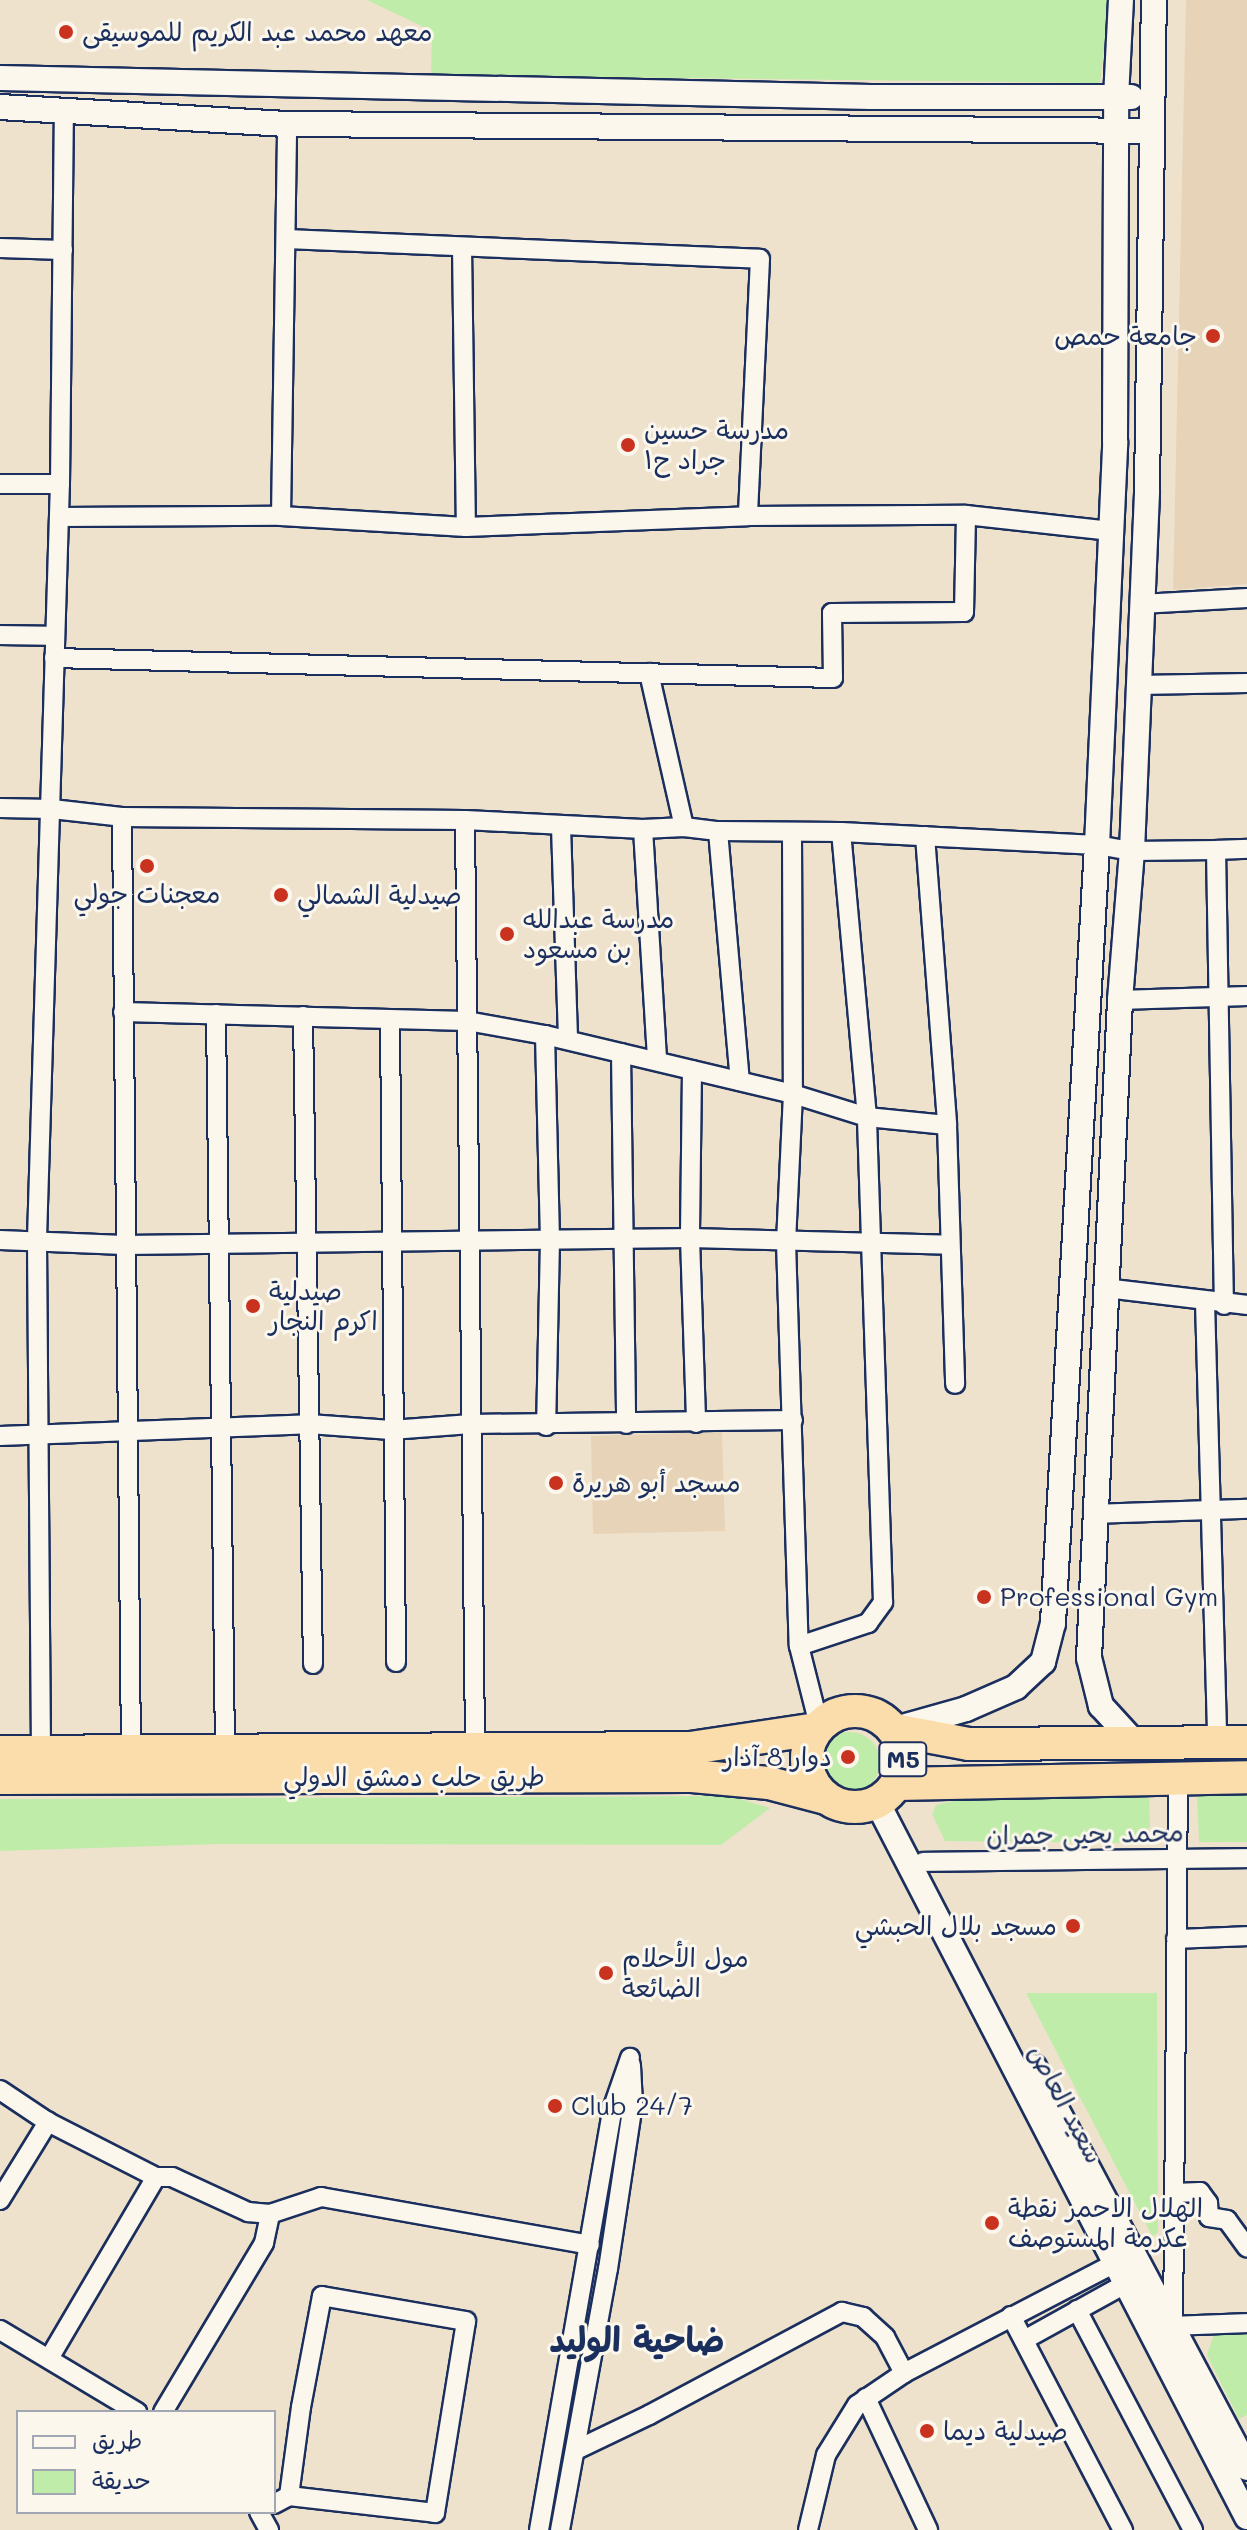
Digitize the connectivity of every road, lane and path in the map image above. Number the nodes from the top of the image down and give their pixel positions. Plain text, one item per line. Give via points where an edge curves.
1 (1121, 0) edge
2 (1154, 0) edge
3 (0, 78) edge
4 (1153, 97) junction
5 (1116, 98) junction
6 (0, 107) edge
7 (64, 108) junction
8 (287, 124) junction
9 (1152, 131) junction
10 (1117, 132) junction
11 (286, 239) junction
12 (462, 247) junction
13 (0, 248) edge
14 (63, 250) junction
15 (0, 484) edge
16 (60, 484) junction
17 (966, 515) junction
18 (281, 516) junction
19 (748, 516) junction
20 (59, 517) junction
21 (466, 527) junction
22 (1111, 531) junction
23 (1247, 598) edge
24 (1141, 604) junction
25 (0, 635) edge
26 (55, 636) junction
27 (54, 658) junction
28 (649, 673) junction
29 (1247, 683) edge
30 (1138, 685) junction
31 (0, 808) edge
32 (52, 809) junction
33 (122, 817) junction
34 (465, 820) junction
35 (561, 827) junction
36 (684, 827) junction
37 (643, 829) junction
38 (718, 831) junction
39 (792, 832) junction
40 (841, 832) junction
41 (925, 836) junction
42 (1097, 845) junction
43 (1247, 849) edge
44 (1216, 850) junction
45 (1132, 851) junction
46 (1221, 996) junction
47 (1247, 996) edge
48 (1120, 1000) junction
49 (123, 1012) junction
50 (216, 1014) junction
51 (303, 1016) junction
52 (390, 1021) junction
53 (467, 1021) junction
54 (545, 1035) junction
55 (568, 1040) junction
56 (621, 1053) junction
57 (657, 1061) junction
58 (692, 1070) junction
59 (740, 1081) junction
60 (793, 1094) junction
61 (867, 1117) junction
62 (947, 1125) junction
63 (690, 1238) junction
64 (37, 1239) junction
65 (622, 1239) junction
66 (0, 1240) edge
67 (550, 1240) junction
68 (469, 1241) junction
69 (392, 1242) junction
70 (786, 1242) junction
71 (306, 1243) junction
72 (219, 1244) junction
73 (871, 1244) junction
74 (124, 1245) junction
75 (950, 1245) junction
76 (1105, 1288) junction
77 (1205, 1302) junction
78 (1224, 1305) junction
79 (1247, 1305) edge
80 (955, 1384) dead end
81 (793, 1420) junction
82 (696, 1423) junction
83 (309, 1424) junction
84 (471, 1424) junction
85 (626, 1424) junction
86 (546, 1426) junction
87 (221, 1430) junction
88 (391, 1430) junction
89 (126, 1432) junction
90 (39, 1435) junction
91 (0, 1436) edge
92 (1247, 1509) edge
93 (1209, 1512) junction
94 (1093, 1514) junction
95 (799, 1646) junction
96 (396, 1662) dead end
97 (313, 1664) dead end
98 (817, 1727) junction
99 (894, 1730) junction
100 (1232, 1742) edge
101 (1136, 1744) junction
102 (475, 1747) junction
103 (131, 1750) junction
104 (225, 1751) junction
105 (0, 1752) edge
106 (41, 1752) junction
107 (1247, 1777) edge
108 (0, 1778) edge
109 (1178, 1778) junction
110 (887, 1793) junction
111 (826, 1798) junction
112 (1247, 1858) edge
113 (1176, 1859) junction
114 (923, 1862) junction
115 (1247, 1936) edge
116 (1176, 1939) junction
117 (0, 2090) edge
118 (48, 2122) junction
119 (156, 2177) junction
120 (1174, 2193) junction
121 (0, 2200) edge
122 (270, 2214) junction
123 (590, 2245) junction
124 (1247, 2248) edge
125 (1122, 2273) junction
126 (1077, 2310) junction
127 (1011, 2316) junction
128 (1247, 2323) edge
129 (1173, 2326) junction
130 (0, 2330) edge
131 (1024, 2340) junction
132 (49, 2359) junction
133 (904, 2373) junction
134 (866, 2398) junction
135 (134, 2410) edge
136 (164, 2410) edge
137 (576, 2450) junction
138 (1247, 2468) edge
139 (282, 2500) edge
140 (1247, 2517) edge
141 (539, 2530) edge
142 (560, 2530) edge
143 (808, 2530) edge
144 (928, 2530) edge
145 (1123, 2530) edge
146 (1193, 2530) edge

1 - 5 main road
2 - 4 main road
3 - 5 main road
4 - 5 main road
4 - 9 main road
5 - 10 main road
6 - 7 main road
7 - 8 main road
7 - 14 street
8 - 10 main road
8 - 11 street
9 - 10 main road
9 - 24 main road
10 - 22 main road
11 - 12 street
11 - 18 street
12 - 19 street via 760,259
12 - 21 street
13 - 14 street
14 - 16 street
15 - 16 street
16 - 20 street
17 - 19 street
17 - 22 street
17 - 28 street via 964,612 832,613 833,678
18 - 20 street
18 - 21 street
19 - 21 street
20 - 26 street
22 - 42 main road
23 - 24 street
24 - 30 main road
25 - 26 street
26 - 27 street
27 - 28 street
27 - 32 street
28 - 36 street
29 - 30 street
30 - 45 main road
31 - 32 street
32 - 33 street
32 - 64 street
33 - 34 street
33 - 49 street
34 - 35 street
34 - 53 street
35 - 37 street
35 - 55 street
36 - 37 street
36 - 38 street
37 - 57 street
38 - 39 street
38 - 59 street
39 - 40 street
39 - 60 street
40 - 41 street
40 - 61 street
41 - 42 street
41 - 62 street
42 - 45 street
42 - 99 main road via 1053,1623 1043,1662 1016,1687 966,1709
43 - 44 street
44 - 45 street
44 - 46 street
45 - 48 main road
46 - 47 street
46 - 48 street
46 - 78 street
48 - 76 main road
49 - 50 street
49 - 74 street
50 - 51 street
50 - 72 street
51 - 52 street
51 - 71 street
52 - 53 street
52 - 69 street
53 - 54 street
53 - 68 street
54 - 55 street
54 - 67 street
55 - 56 street
56 - 57 street
56 - 65 street
57 - 58 street
58 - 59 street
58 - 63 street
59 - 60 street
60 - 61 street
60 - 70 street
61 - 62 street
61 - 73 street
62 - 75 street
63 - 65 street
63 - 70 street
63 - 82 street
64 - 66 street
64 - 74 street
64 - 90 street
65 - 67 street
65 - 85 street
67 - 68 street
67 - 86 street
68 - 69 street
68 - 84 street
69 - 71 street
69 - 88 street
70 - 73 street
70 - 81 street
71 - 72 street
71 - 83 street
72 - 74 street
72 - 87 street
73 - 75 street
73 - 95 street via 883,1602 868,1623
74 - 89 street
75 - 80 street
76 - 77 street
76 - 94 main road
77 - 78 street
77 - 93 street
78 - 79 street
81 - 82 street
81 - 95 street
82 - 85 street
83 - 87 street
83 - 88 street
83 - 97 street
84 - 86 street
84 - 88 street
84 - 102 street
85 - 86 street
87 - 89 street
87 - 104 street
88 - 96 street
89 - 90 street
89 - 103 street
90 - 91 street
90 - 106 street
92 - 93 street
93 - 94 street
93 - 100 street
94 - 101 main road via 1089,1658 1101,1706
95 - 98 street
98 - 99 highway, M5 via 844,1711 866,1711
98 - 102 highway, طريق حلب دمشق الدولي via 691,1748
98 - 111 highway via 806,1758 808,1773
99 - 101 highway via 969,1744
99 - 110 highway, M5 via 903,1757
100 - 101 highway
102 - 104 highway, طريق حلب دمشق الدولي
103 - 104 highway, طريق حلب دمشق الدولي
103 - 106 highway, طريق حلب دمشق الدولي
105 - 106 highway, طريق حلب دمشق الدولي
107 - 109 highway
108 - 111 highway, طريق حلب دمشق الدولي via 692,1776 769,1783
109 - 110 highway
109 - 113 street
110 - 111 highway, M5 via 861,1807
110 - 114 main road
110 - 125 main road, سعيد العاص
112 - 113 street, محمد يحيى جمران
113 - 114 street, محمد يحيى جمران
113 - 116 street
114 - 129 main road
115 - 116 street
116 - 120 street
117 - 118 street
118 - 119 street
118 - 121 street
119 - 122 street via 172,2177 248,2212
119 - 132 street
120 - 124 street via 1200,2192 1209,2217 1227,2220
120 - 129 street
122 - 123 street via 321,2197
122 - 136 street via 264,2243
123 - 137 street via 613,2107 630,2058 633,2104
123 - 141 street
125 - 126 street
125 - 127 street
125 - 140 main road, سعيد العاص
126 - 131 street
126 - 146 street
127 - 131 street
127 - 133 street
128 - 129 street
129 - 138 main road
130 - 132 street
131 - 145 street
132 - 135 street
133 - 134 street
133 - 137 street via 885,2337 863,2317 842,2312
134 - 143 street via 826,2455
134 - 144 street
137 - 142 street
139 - 139 street via 435,2513 466,2321 322,2296

